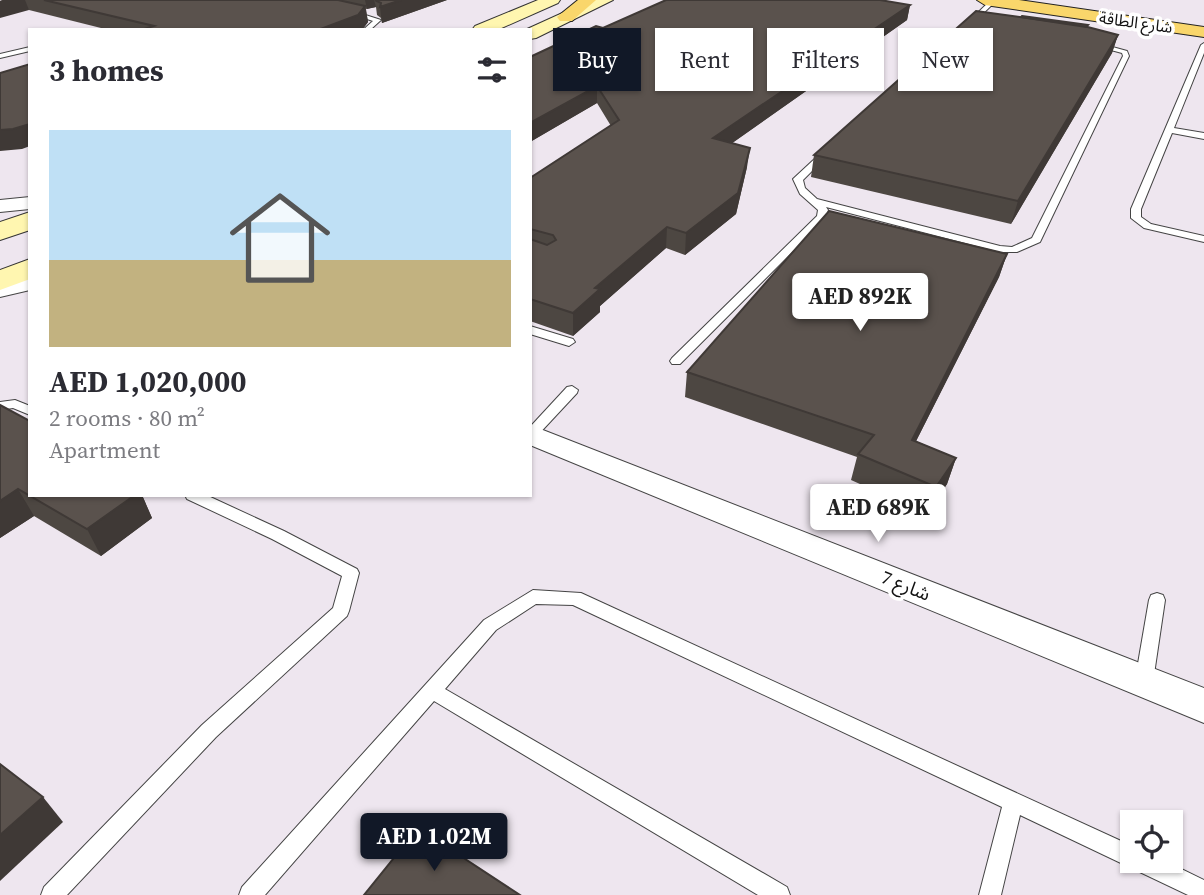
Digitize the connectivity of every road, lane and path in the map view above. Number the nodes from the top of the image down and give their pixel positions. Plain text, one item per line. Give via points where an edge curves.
1 (552, 0) edge
2 (588, 0) edge
3 (605, 0) edge
4 (1077, 0) edge
5 (989, 1) edge
6 (342, 10) edge
7 (375, 11) edge
8 (364, 15) junction
9 (566, 17) junction
10 (1204, 18) edge
11 (971, 22) junction
12 (983, 24) edge
13 (368, 28) edge
14 (486, 28) edge
15 (964, 28) edge
16 (1204, 32) edge
17 (532, 33) edge
18 (1087, 43) edge
19 (1204, 45) edge
20 (28, 49) edge
21 (0, 56) edge
22 (1168, 130) junction
23 (1204, 136) edge
24 (829, 151) edge
25 (817, 202) junction
26 (28, 203) edge
27 (0, 206) edge
28 (28, 221) edge
29 (0, 232) edge
30 (1204, 239) edge
31 (28, 247) edge
32 (0, 259) edge
33 (28, 269) edge
34 (0, 281) edge
35 (28, 284) edge
36 (0, 290) edge
37 (532, 331) edge
38 (569, 342) dead end
39 (676, 361) dead end
40 (572, 390) dead end
41 (0, 406) edge
42 (28, 410) edge
43 (532, 433) edge
44 (532, 434) edge
45 (203, 498) edge
46 (1157, 600) dead end
47 (1144, 681) junction
48 (432, 691) junction
49 (1204, 706) edge
50 (1013, 802) junction
51 (1120, 851) edge
52 (1166, 873) edge
53 (1204, 891) edge
54 (52, 895) edge
55 (250, 895) edge
56 (779, 895) edge
57 (990, 895) edge

1 - 14 street
2 - 9 main road
3 - 9 street
4 - 10 main road, شارع الطاقة
5 - 11 lane
5 - 16 main road, شارع الطاقة
6 - 8 lane
7 - 8 lane
8 - 13 lane via 378,20
9 - 17 street
11 - 12 lane
11 - 15 lane
18 - 25 lane via 1118,49 1126,57 1036,240 1026,246 1000,249
19 - 22 lane
20 - 21 lane
22 - 23 lane
22 - 30 lane via 1136,218 1148,226
24 - 25 lane via 799,179 801,191
25 - 39 lane via 822,217
26 - 27 street
28 - 29 street
31 - 32 street
33 - 34 street
35 - 36 street
37 - 38 lane
40 - 43 lane
41 - 42 lane via 15,404
44 - 47 street, شارع 7
45 - 54 lane via 351,573 341,611 209,731
46 - 47 lane
47 - 49 street, شارع 7
48 - 50 lane via 490,625 533,597 575,598
48 - 55 lane
48 - 56 lane
50 - 51 lane
50 - 57 lane
52 - 53 lane

